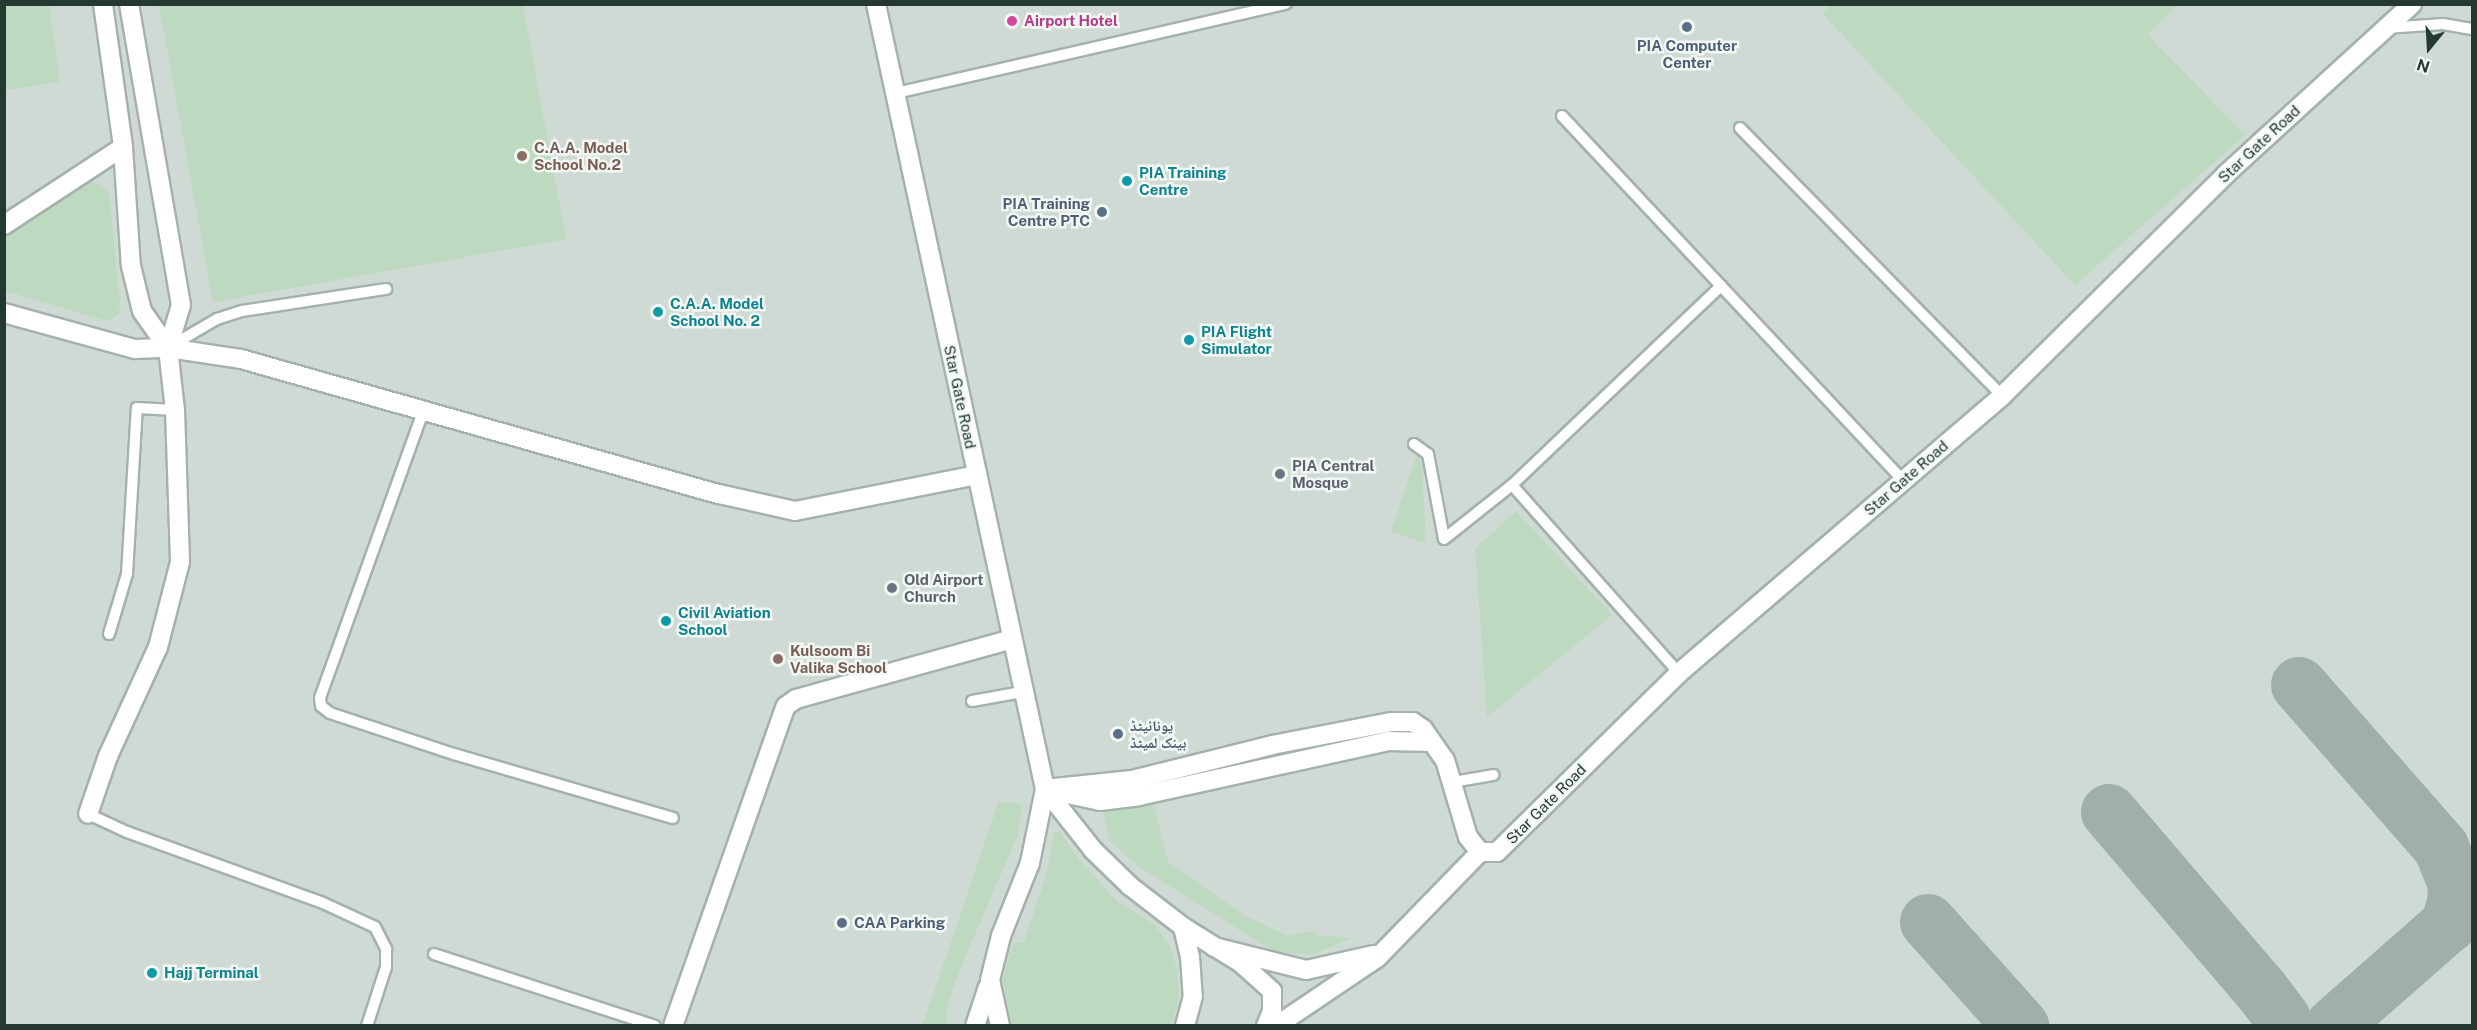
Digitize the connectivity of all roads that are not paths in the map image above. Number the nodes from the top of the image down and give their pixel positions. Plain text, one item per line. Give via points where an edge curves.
1 (103, 4) edge
2 (129, 4) edge
3 (876, 4) edge
4 (1286, 4) edge
5 (2410, 5) edge
6 (2385, 28) junction
7 (2472, 29) edge
8 (897, 93) junction
9 (1562, 116) dead end
10 (1740, 128) dead end
11 (123, 147) junction
12 (4, 225) edge
13 (1720, 286) junction
14 (386, 289) dead end
15 (4, 312) edge
16 (168, 348) junction
17 (2002, 396) junction
18 (424, 409) junction
19 (175, 410) junction
20 (1413, 444) dead end
21 (976, 476) junction
22 (1903, 480) junction
23 (1512, 485) junction
24 (109, 634) dead end
25 (1012, 639) junction
26 (1679, 673) junction
27 (1023, 692) junction
28 (972, 701) dead end
29 (1493, 775) dead end
30 (1453, 782) junction
31 (1045, 789) junction
32 (88, 814) joint
33 (673, 818) dead end
34 (1480, 852) junction
35 (1183, 927) junction
36 (1214, 947) junction
37 (1381, 953) junction
38 (434, 954) dead end
39 (990, 980) junction
40 (1296, 1021) edge
41 (367, 1026) edge
42 (655, 1026) edge
43 (673, 1026) edge
44 (975, 1026) edge
45 (1000, 1026) edge
46 (1185, 1026) edge
47 (1266, 1026) edge
48 (1276, 1026) edge

1 - 11 street
2 - 16 street via 181,306
3 - 8 street, Star Gate Road
4 - 8 lane
5 - 6 street, Star Gate Road
6 - 7 lane via 2443,24
6 - 17 street, Star Gate Road via 2226,174
8 - 21 street, Star Gate Road
9 - 13 lane
10 - 17 lane
11 - 12 street
11 - 16 street via 131,266 142,311
13 - 22 lane
13 - 23 lane
14 - 16 lane via 242,311 217,319
15 - 16 street via 135,350
16 - 18 street via 241,359
16 - 19 street
17 - 22 street, Star Gate Road
18 - 21 street via 720,494 795,511
18 - 33 lane via 320,698 321,706 330,713 454,753
19 - 24 lane via 137,408 127,574
19 - 32 street via 180,562 158,647 108,756
20 - 23 lane via 1428,454 1444,539
21 - 25 street, Star Gate Road
22 - 26 street, Star Gate Road
23 - 26 lane
25 - 27 street, Star Gate Road
25 - 43 street via 796,699 786,706
26 - 34 street, Star Gate Road via 1517,835 1497,852
27 - 28 lane
27 - 31 street, Star Gate Road
29 - 30 lane
30 - 31 street via 1432,742 1389,741 1100,801
30 - 34 street via 1468,837
31 - 35 street via 1093,850 1130,886
31 - 39 street via 1030,863 1001,936
32 - 41 lane via 126,832 323,903 375,927 386,949 386,967
34 - 37 street
35 - 36 street
35 - 46 street via 1193,996
36 - 37 street via 1306,970
36 - 47 street via 1241,963 1272,991 1272,1011
37 - 40 street
38 - 42 lane
39 - 44 street
39 - 45 street
40 - 48 street

